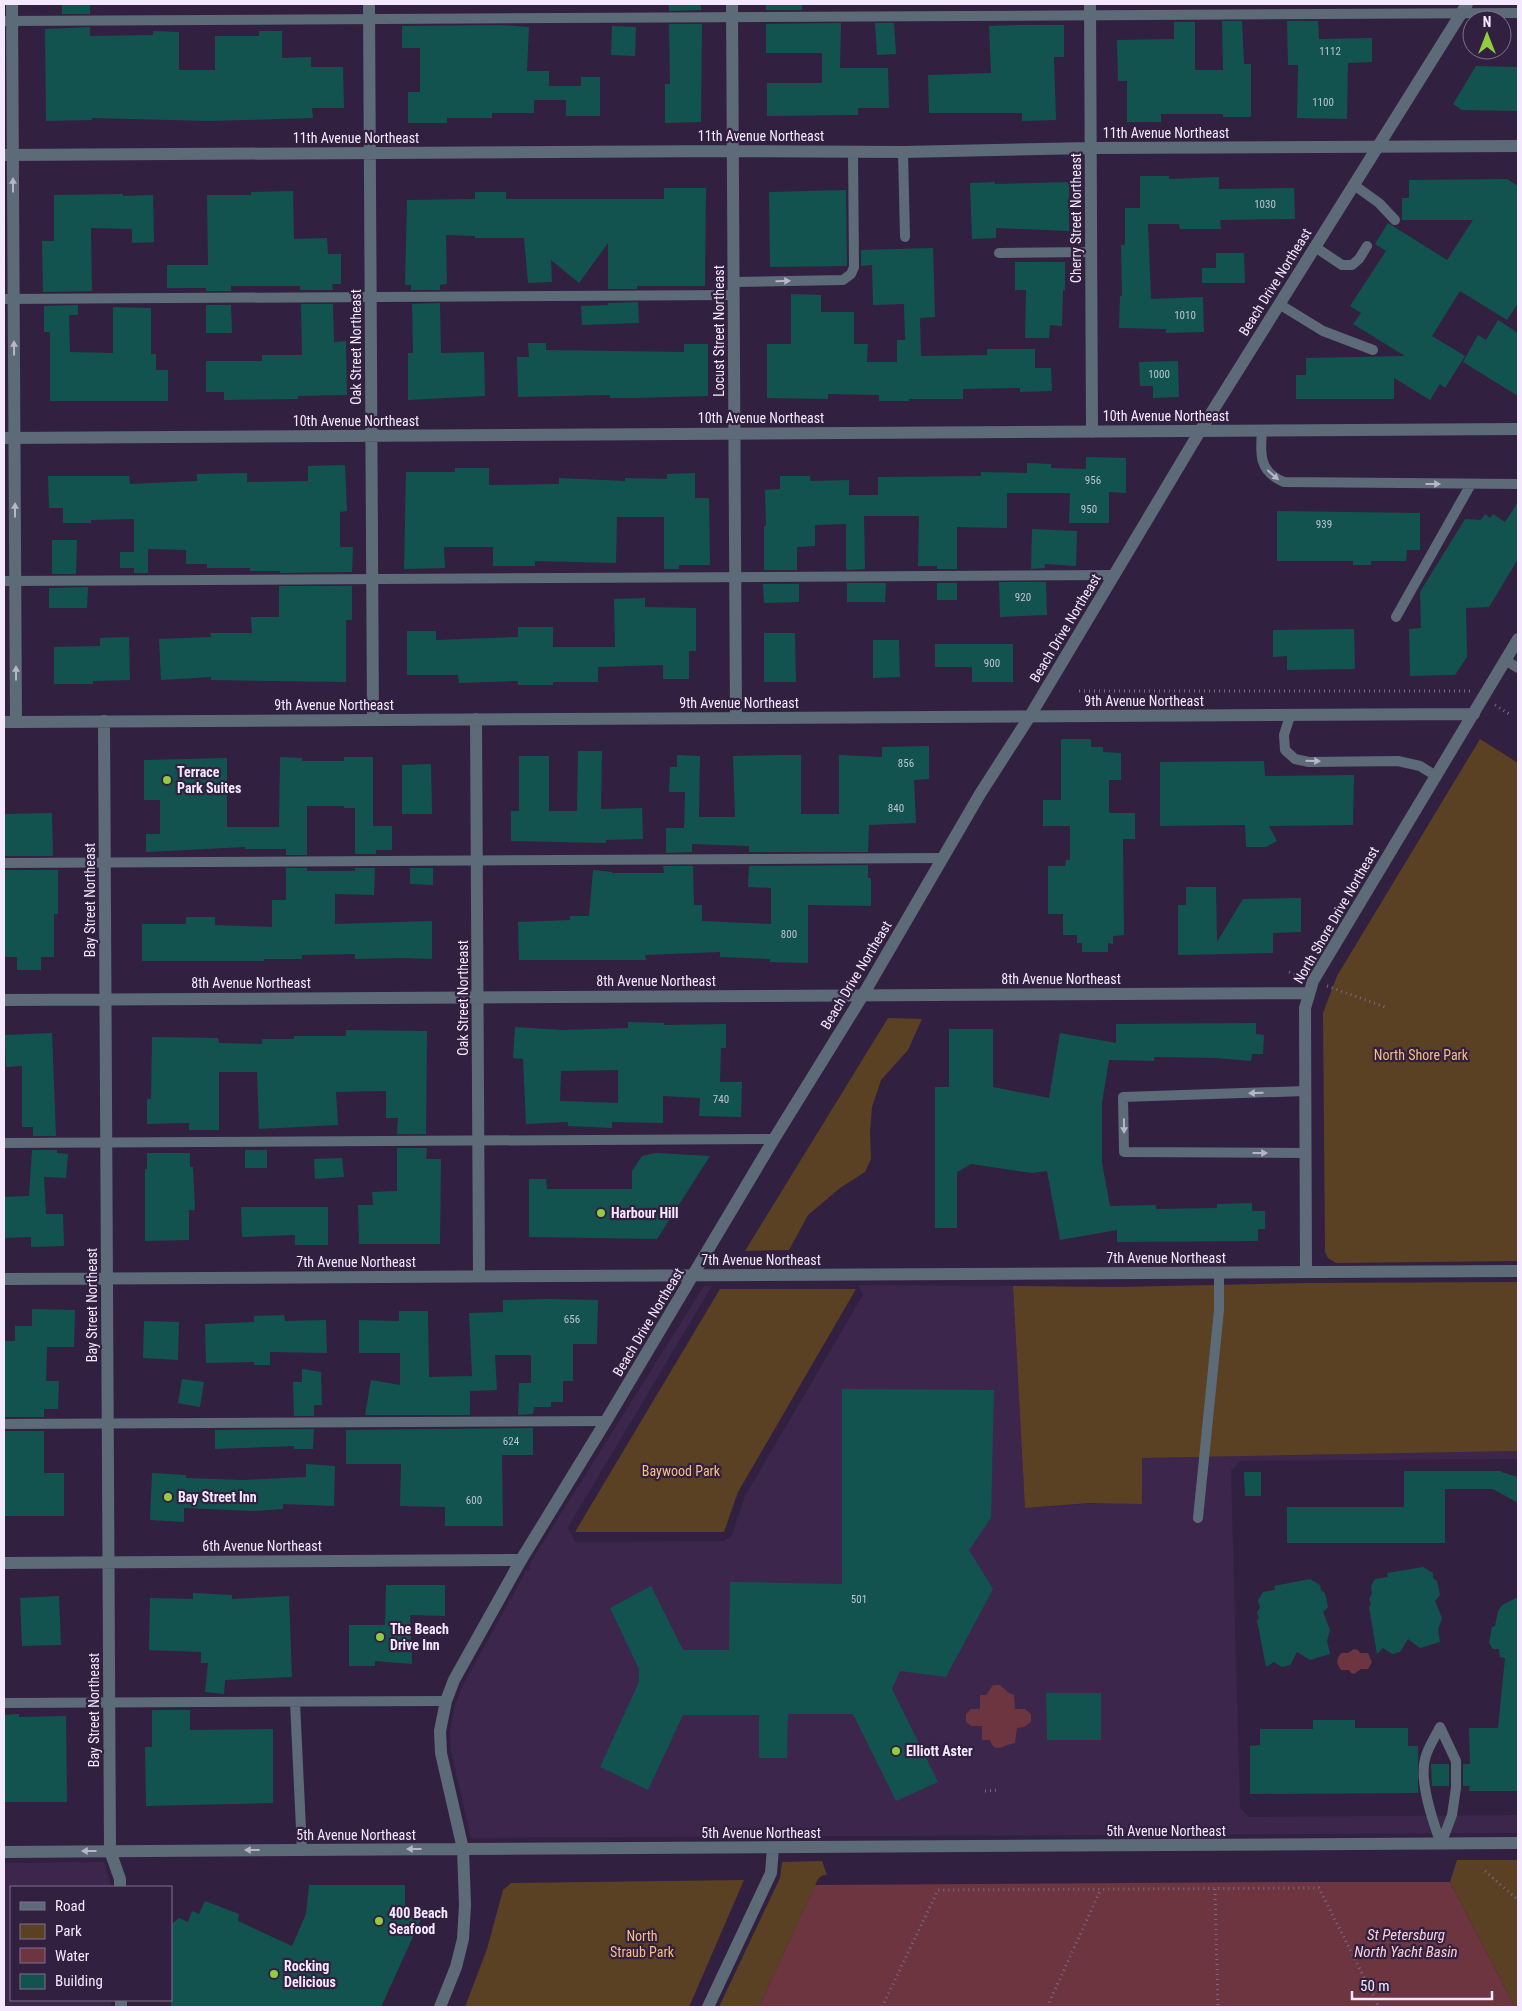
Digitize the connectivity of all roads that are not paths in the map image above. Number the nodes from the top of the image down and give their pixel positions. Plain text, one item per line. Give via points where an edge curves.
1 (12, 4) edge
2 (369, 4) edge
3 (732, 4) edge
4 (1464, 8) edge
5 (1090, 9) edge
6 (1245, 9) edge
7 (1518, 13) edge
8 (732, 17) junction
9 (369, 19) junction
10 (8, 21) edge
11 (1518, 146) edge
12 (1377, 147) junction
13 (1090, 148) junction
14 (733, 151) junction
15 (370, 152) junction
16 (853, 152) junction
17 (904, 152) junction
18 (8, 155) edge
19 (1354, 185) junction
20 (1395, 220) dead end
21 (905, 237) dead end
22 (1367, 246) dead end
23 (1315, 247) junction
24 (1091, 252) junction
25 (999, 253) dead end
26 (734, 282) junction
27 (734, 295) junction
28 (370, 297) junction
29 (9, 299) edge
30 (1279, 304) junction
31 (1373, 350) dead end
32 (1518, 429) edge
33 (1200, 431) junction
34 (1262, 431) junction
35 (1092, 432) junction
36 (735, 434) junction
37 (371, 436) junction
38 (9, 438) edge
39 (1471, 484) junction
40 (1518, 484) edge
41 (1115, 575) junction
42 (736, 577) junction
43 (372, 579) junction
44 (10, 581) edge
45 (1396, 617) dead end
46 (1518, 639) edge
47 (1505, 660) junction
48 (1518, 668) edge
49 (1474, 714) junction
50 (1030, 716) junction
51 (1290, 716) junction
52 (736, 718) junction
53 (476, 719) junction
54 (373, 720) junction
55 (104, 721) junction
56 (10, 722) edge
57 (1436, 776) junction
58 (942, 858) junction
59 (477, 860) junction
60 (105, 862) junction
61 (4, 863) edge
62 (1311, 987) junction
63 (863, 995) junction
64 (478, 997) junction
65 (106, 999) junction
66 (4, 1000) edge
67 (1305, 1092) junction
68 (774, 1139) junction
69 (479, 1140) junction
70 (106, 1142) junction
71 (4, 1143) edge
72 (1305, 1153) junction
73 (1518, 1271) edge
74 (1220, 1272) junction
75 (1306, 1272) junction
76 (693, 1275) junction
77 (480, 1276) junction
78 (107, 1278) junction
79 (4, 1279) edge
80 (606, 1421) junction
81 (4, 1424) edge
82 (108, 1424) junction
83 (1198, 1518) dead end
84 (521, 1560) junction
85 (108, 1562) junction
86 (4, 1563) edge
87 (296, 1702) junction
88 (446, 1702) junction
89 (109, 1703) junction
90 (4, 1704) edge
91 (1518, 1843) edge
92 (1440, 1844) junction
93 (773, 1848) junction
94 (463, 1849) junction
95 (302, 1850) junction
96 (110, 1851) junction
97 (4, 1852) edge
98 (120, 1886) edge
99 (440, 2007) edge
100 (708, 2007) edge

1 - 10 street
2 - 9 street, Oak Street Northeast
3 - 8 street, Locust Street Northeast
4 - 6 lane
4 - 7 lane
4 - 12 street, Beach Drive Northeast
5 - 6 lane
5 - 8 lane
5 - 13 street, Cherry Street Northeast
8 - 9 lane
8 - 14 street, Locust Street Northeast
9 - 10 lane
9 - 15 street, Oak Street Northeast
10 - 18 street
11 - 12 street, 11th Avenue Northeast
12 - 13 street, 11th Avenue Northeast
12 - 19 street, Beach Drive Northeast
13 - 17 street, 11th Avenue Northeast
13 - 24 street, Cherry Street Northeast
14 - 15 street, 11th Avenue Northeast
14 - 16 street, 11th Avenue Northeast
14 - 26 street, Locust Street Northeast
15 - 18 street, 11th Avenue Northeast
15 - 28 street, Oak Street Northeast
16 - 17 street, 11th Avenue Northeast
26 -> 16 lane via 843,280 851,274 854,267
17 - 21 lane
29 -> 18 street
19 - 20 lane via 1379,203
19 - 23 street, Beach Drive Northeast
22 - 23 lane via 1352,265 1342,265
23 - 30 street, Beach Drive Northeast
24 - 25 lane
24 - 35 street, Cherry Street Northeast
26 - 27 street, Locust Street Northeast
27 - 28 lane
27 - 36 street, Locust Street Northeast
28 - 29 lane
28 - 37 street, Oak Street Northeast
38 -> 29 street
30 - 31 lane via 1323,331
30 - 33 street, Beach Drive Northeast
32 - 34 street, 10th Avenue Northeast
33 - 34 street, 10th Avenue Northeast
33 - 35 street, 10th Avenue Northeast
33 - 41 street, Beach Drive Northeast
34 -> 39 lane via 1260,451 1264,465 1274,478 1284,482
35 - 36 street, 10th Avenue Northeast
36 - 37 street, 10th Avenue Northeast
36 - 42 street, Locust Street Northeast
37 - 38 street, 10th Avenue Northeast
37 - 43 street, Oak Street Northeast
44 -> 38 street
39 - 40 lane
39 - 45 lane
41 - 42 lane
41 - 50 street, Beach Drive Northeast
42 - 43 lane
42 - 52 street, Locust Street Northeast
43 - 44 lane
43 - 54 street, Oak Street Northeast
56 -> 44 street
46 - 47 street, North Shore Drive Northeast
47 - 48 lane
47 - 49 street, North Shore Drive Northeast
49 - 51 street, 9th Avenue Northeast
49 - 57 street, North Shore Drive Northeast
50 - 51 street, 9th Avenue Northeast
50 - 52 street, 9th Avenue Northeast
50 - 58 street, Beach Drive Northeast
51 -> 57 lane via 1284,735 1285,750 1294,759 1309,762 1398,761 1420,766
52 - 53 street, 9th Avenue Northeast
53 - 54 street, 9th Avenue Northeast
53 - 59 street, Oak Street Northeast
54 - 55 street, 9th Avenue Northeast
55 - 56 street, 9th Avenue Northeast
55 - 60 street, Bay Street Northeast
57 - 62 street, North Shore Drive Northeast
58 - 59 lane
58 - 63 street, Beach Drive Northeast
59 - 60 lane
59 - 64 street, Oak Street Northeast
60 - 61 lane
60 - 65 street, Bay Street Northeast
62 - 63 street, 8th Avenue Northeast
62 - 67 street, North Shore Drive Northeast via 1305,1008
63 - 64 street, 8th Avenue Northeast
63 - 68 street, Beach Drive Northeast
64 - 65 street, 8th Avenue Northeast
64 - 69 street, Oak Street Northeast
65 - 66 street, 8th Avenue Northeast
65 - 70 street, Bay Street Northeast
67 - 72 street, North Shore Drive Northeast
67 -> 72 lane via 1123,1097 1124,1152
68 - 69 lane
68 - 76 street, Beach Drive Northeast
69 - 70 lane
69 - 77 street, Oak Street Northeast
70 - 71 lane
70 - 78 street, Bay Street Northeast
72 - 75 street, North Shore Drive Northeast
73 - 75 street, 7th Avenue Northeast
74 - 75 street, 7th Avenue Northeast
74 - 76 street, 7th Avenue Northeast
74 - 83 lane
76 - 77 street, 7th Avenue Northeast
76 - 80 street, Beach Drive Northeast
77 - 78 street, 7th Avenue Northeast
78 - 79 street, 7th Avenue Northeast
78 - 82 street, Bay Street Northeast
80 - 82 lane
80 - 84 street, Beach Drive Northeast
81 - 82 lane
82 - 85 street, Bay Street Northeast
84 - 85 street, 6th Avenue Northeast
84 - 88 street, Beach Drive Northeast via 454,1680
85 - 86 street, 6th Avenue Northeast
85 - 89 street, Bay Street Northeast
87 - 88 lane
87 - 89 lane
87 - 95 lane
88 - 94 street, Beach Drive Northeast via 440,1731 442,1753
89 - 90 lane
89 - 96 street, Bay Street Northeast
91 - 92 street, 5th Avenue Northeast
92 - 92 lane via 1452,1815 1456,1788 1456,1761 1440,1727 1424,1760 1425,1787
92 - 93 street, 5th Avenue Northeast
93 - 94 street, 5th Avenue Northeast
93 - 100 street via 771,1873
94 -> 95 street, 5th Avenue Northeast
94 - 99 street, Beach Drive Northeast via 463,1939
95 -> 96 street, 5th Avenue Northeast
96 -> 97 street, 5th Avenue Northeast
96 - 98 street, Bay Street Northeast

